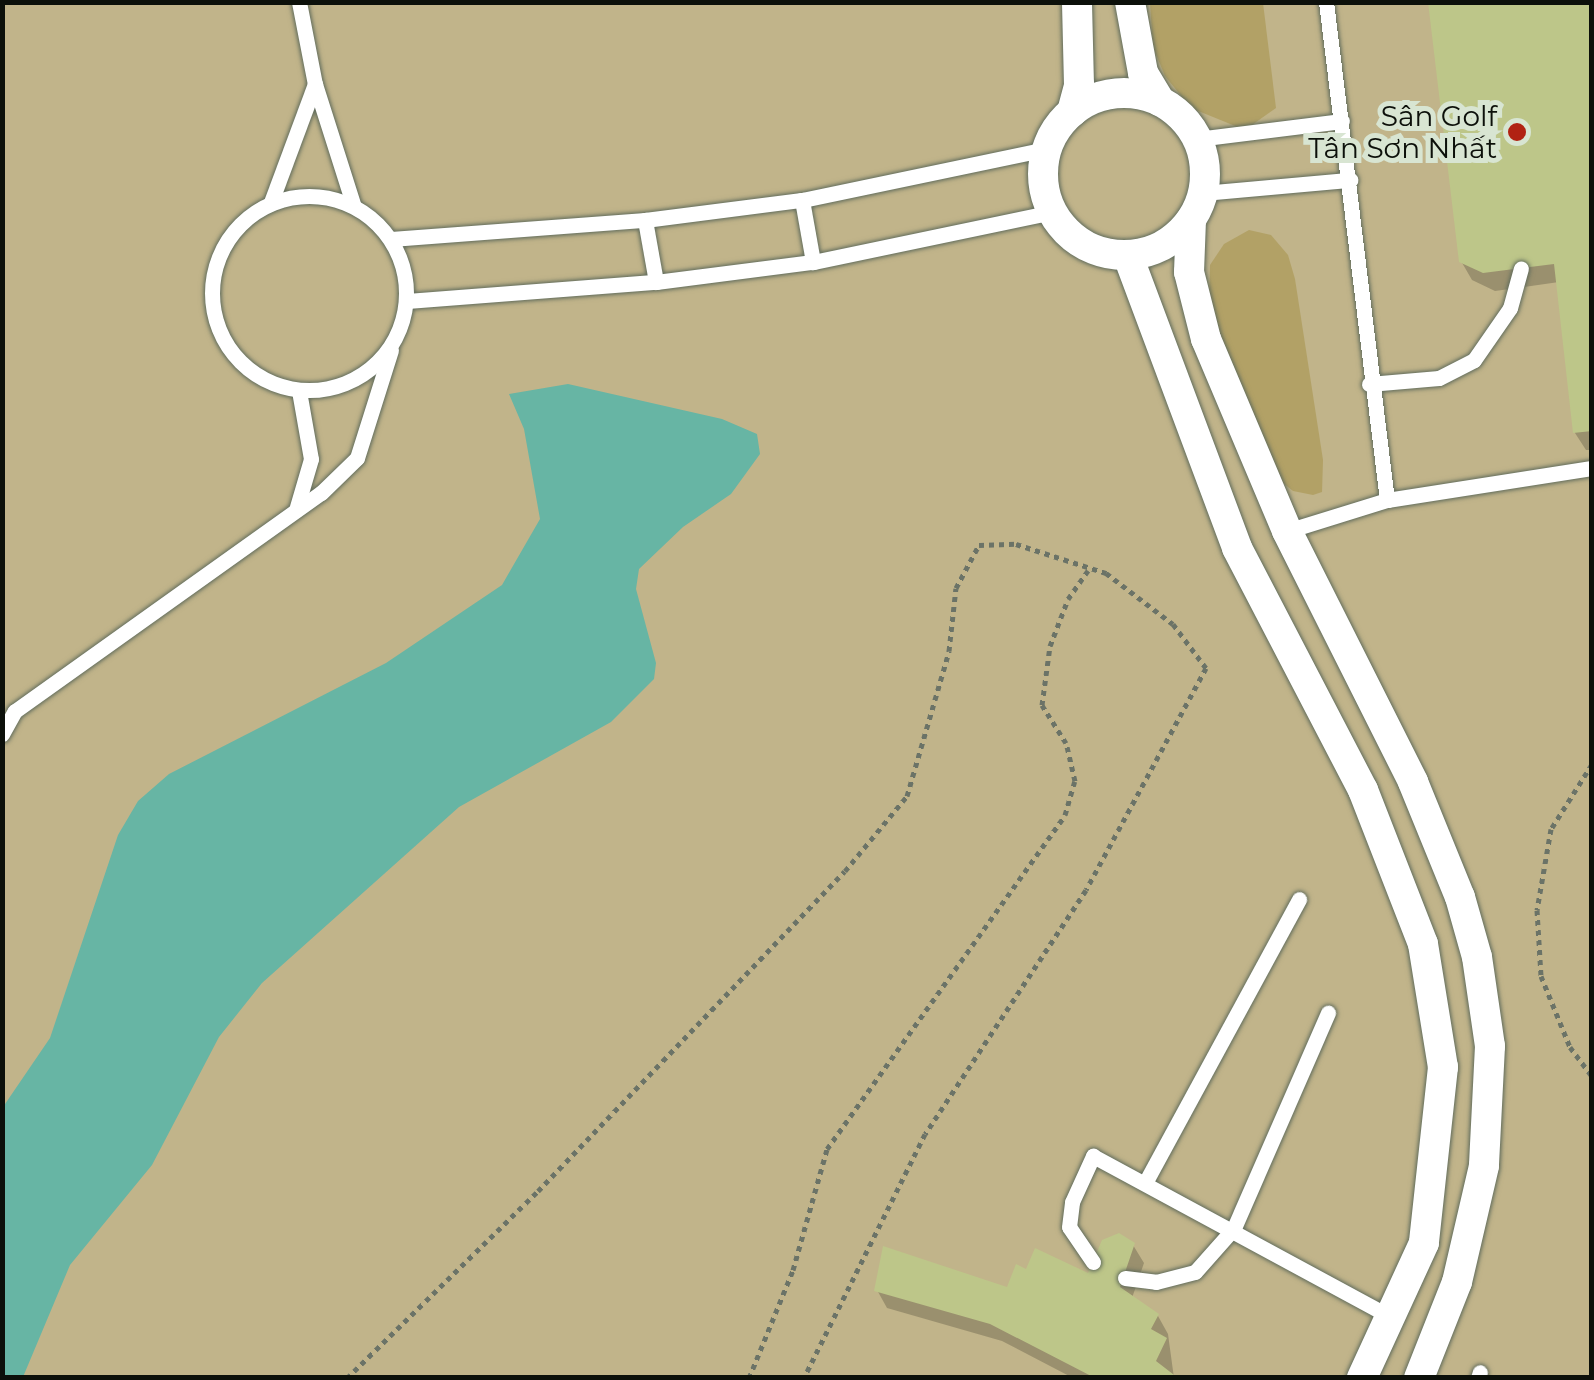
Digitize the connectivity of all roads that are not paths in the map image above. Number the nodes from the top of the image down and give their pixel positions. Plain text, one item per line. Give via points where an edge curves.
1 (300, 2) edge
2 (1077, 2) edge
3 (1130, 2) edge
4 (1326, 2) edge
5 (315, 84) junction
6 (1160, 101) junction
7 (1072, 112) junction
8 (1342, 121) junction
9 (1197, 139) junction
10 (1047, 150) junction
11 (1350, 180) junction
12 (802, 200) junction
13 (271, 202) junction
14 (353, 204) junction
15 (1197, 207) junction
16 (1052, 212) junction
17 (645, 220) junction
18 (391, 238) junction
19 (1128, 256) junction
20 (812, 262) junction
21 (1521, 268) dead end
22 (656, 282) junction
23 (407, 301) junction
24 (392, 346) junction
25 (1370, 384) junction
26 (299, 390) junction
27 (1592, 468) edge
28 (1387, 500) junction
29 (296, 510) junction
30 (1287, 531) junction
31 (1351, 652) junction
32 (1304, 678) junction
33 (2, 734) edge
34 (1300, 899) dead end
35 (1328, 1013) dead end
36 (1434, 1158) junction
37 (1484, 1166) junction
38 (1145, 1183) junction
39 (1234, 1228) junction
40 (1093, 1262) dead end
41 (1125, 1278) dead end
42 (1390, 1317) junction
43 (1362, 1378) edge
44 (1419, 1378) edge

1 - 5 lane
2 - 7 street via 1080,85
3 - 6 street via 1143,73
4 - 8 lane
5 - 13 lane
5 - 14 lane
6 - 7 street via 1114,94
6 - 9 street
7 - 10 street
8 - 9 lane
8 - 11 lane
9 - 15 street
10 - 12 lane
10 - 16 street via 1045,192
11 - 15 lane
11 - 25 lane
12 - 17 lane
12 - 20 lane
13 - 14 lane via 298,194
13 - 26 lane via 247,217 216,264 216,321 247,368
14 - 18 lane
15 - 19 street via 1164,246
15 - 30 street via 1192,302
16 - 19 street via 1071,236 1098,252
16 - 20 lane
17 - 18 lane
17 - 22 lane
18 - 23 lane via 404,268
19 - 32 street via 1237,548
20 - 22 lane
21 - 25 lane via 1510,308 1474,360 1439,378
22 - 23 lane
23 - 24 lane
24 - 26 lane via 352,382
24 - 29 lane via 377,411 357,458
25 - 28 lane
26 - 29 lane via 311,459
27 - 28 lane
28 - 30 lane
29 - 33 lane via 15,711
30 - 31 street
31 - 32 street
31 - 37 street via 1460,896 1477,956 1490,1046
32 - 36 street via 1362,790 1423,944 1442,1067
34 - 38 lane
35 - 39 lane
36 - 37 street
36 - 42 street via 1424,1243
37 - 44 street via 1458,1282
38 - 39 lane
38 - 40 lane via 1092,1156 1069,1227
39 - 41 lane via 1195,1272 1156,1282
39 - 42 lane
42 - 43 street

